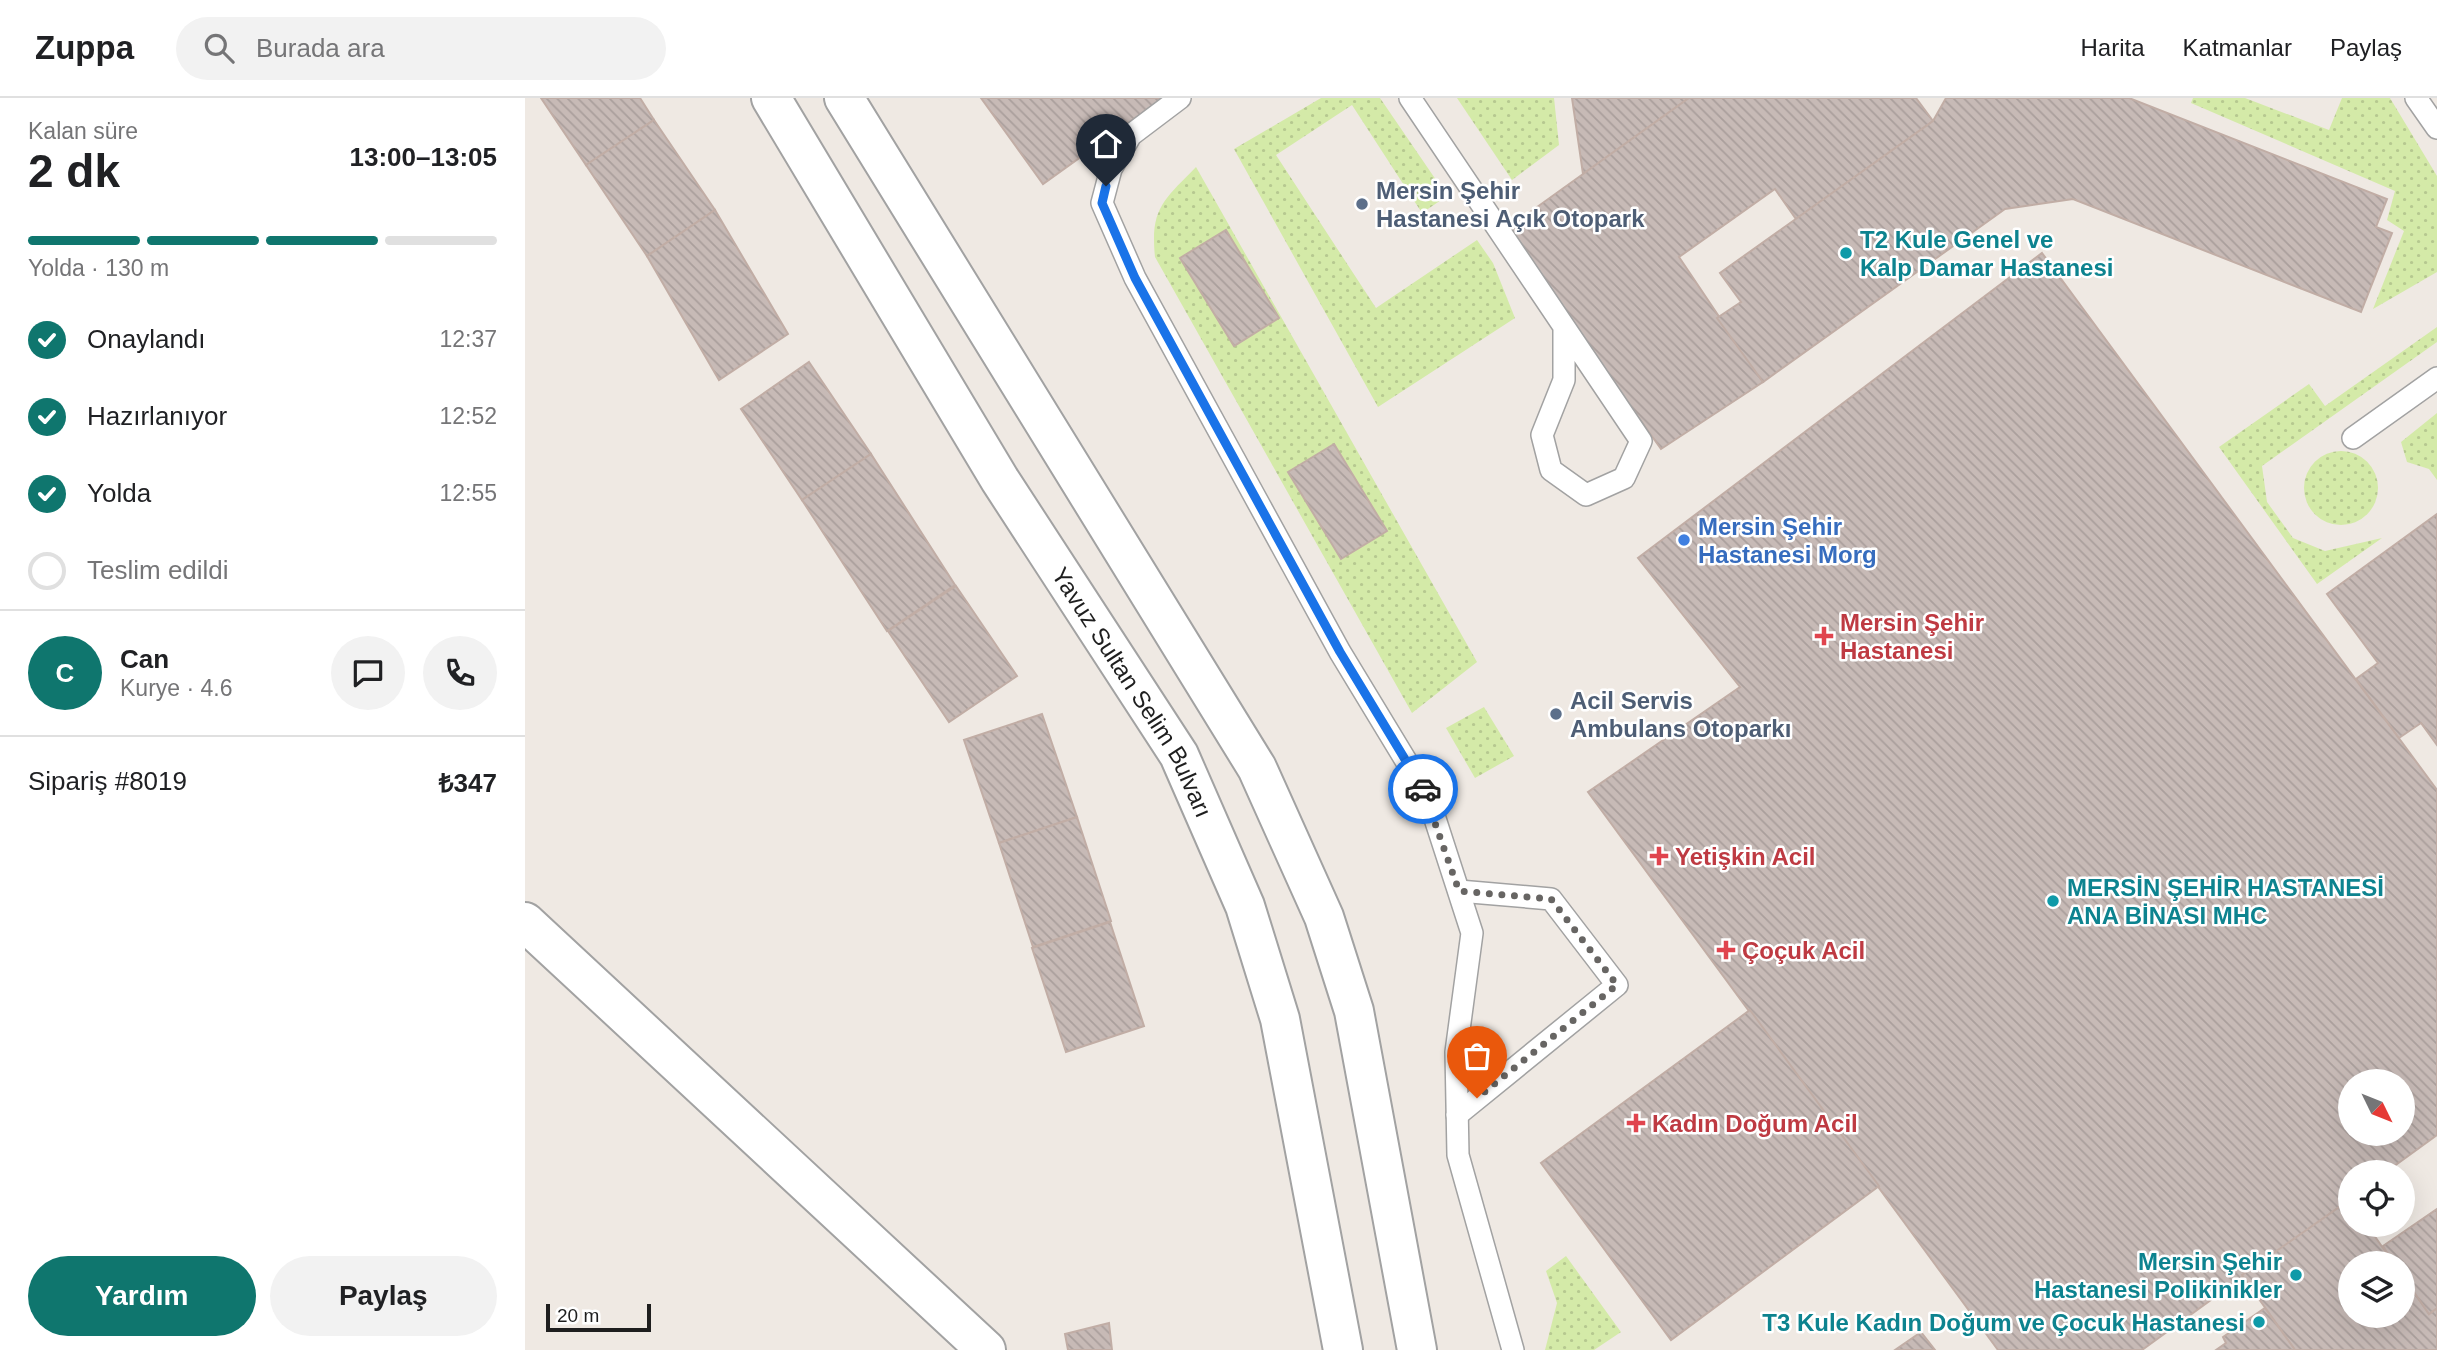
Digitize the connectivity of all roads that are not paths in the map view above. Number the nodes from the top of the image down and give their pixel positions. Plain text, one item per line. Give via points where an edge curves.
1 (771, 98) edge
2 (844, 98) edge
3 (1180, 98) edge
4 (1410, 98) edge
5 (2416, 98) edge
6 (2437, 128) edge
7 (1564, 330) junction
8 (2437, 378) edge
9 (2353, 438) dead end
10 (1459, 891) junction
11 (525, 922) edge
12 (1457, 1115) junction
13 (986, 1350) edge
14 (1343, 1350) edge
15 (1417, 1350) edge
16 (1513, 1350) edge

1 - 14 street, Yavuz Sultan Selim Bulvarı via 1000,480 1179,755 1245,906 1280,1019
2 - 15 street via 1257,768 1324,917 1354,1011
3 - 10 lane via 1131,135 1111,169 1102,203 1135,278 1340,652 1429,797
4 - 7 lane
5 - 6 lane
7 - 7 lane via 1641,441 1624,478 1586,495 1551,470 1542,435 1564,380
8 - 9 lane
10 - 12 lane via 1472,933 1456,1052
10 - 12 lane via 1551,899 1617,985
11 - 13 street
12 - 16 lane via 1458,1155

